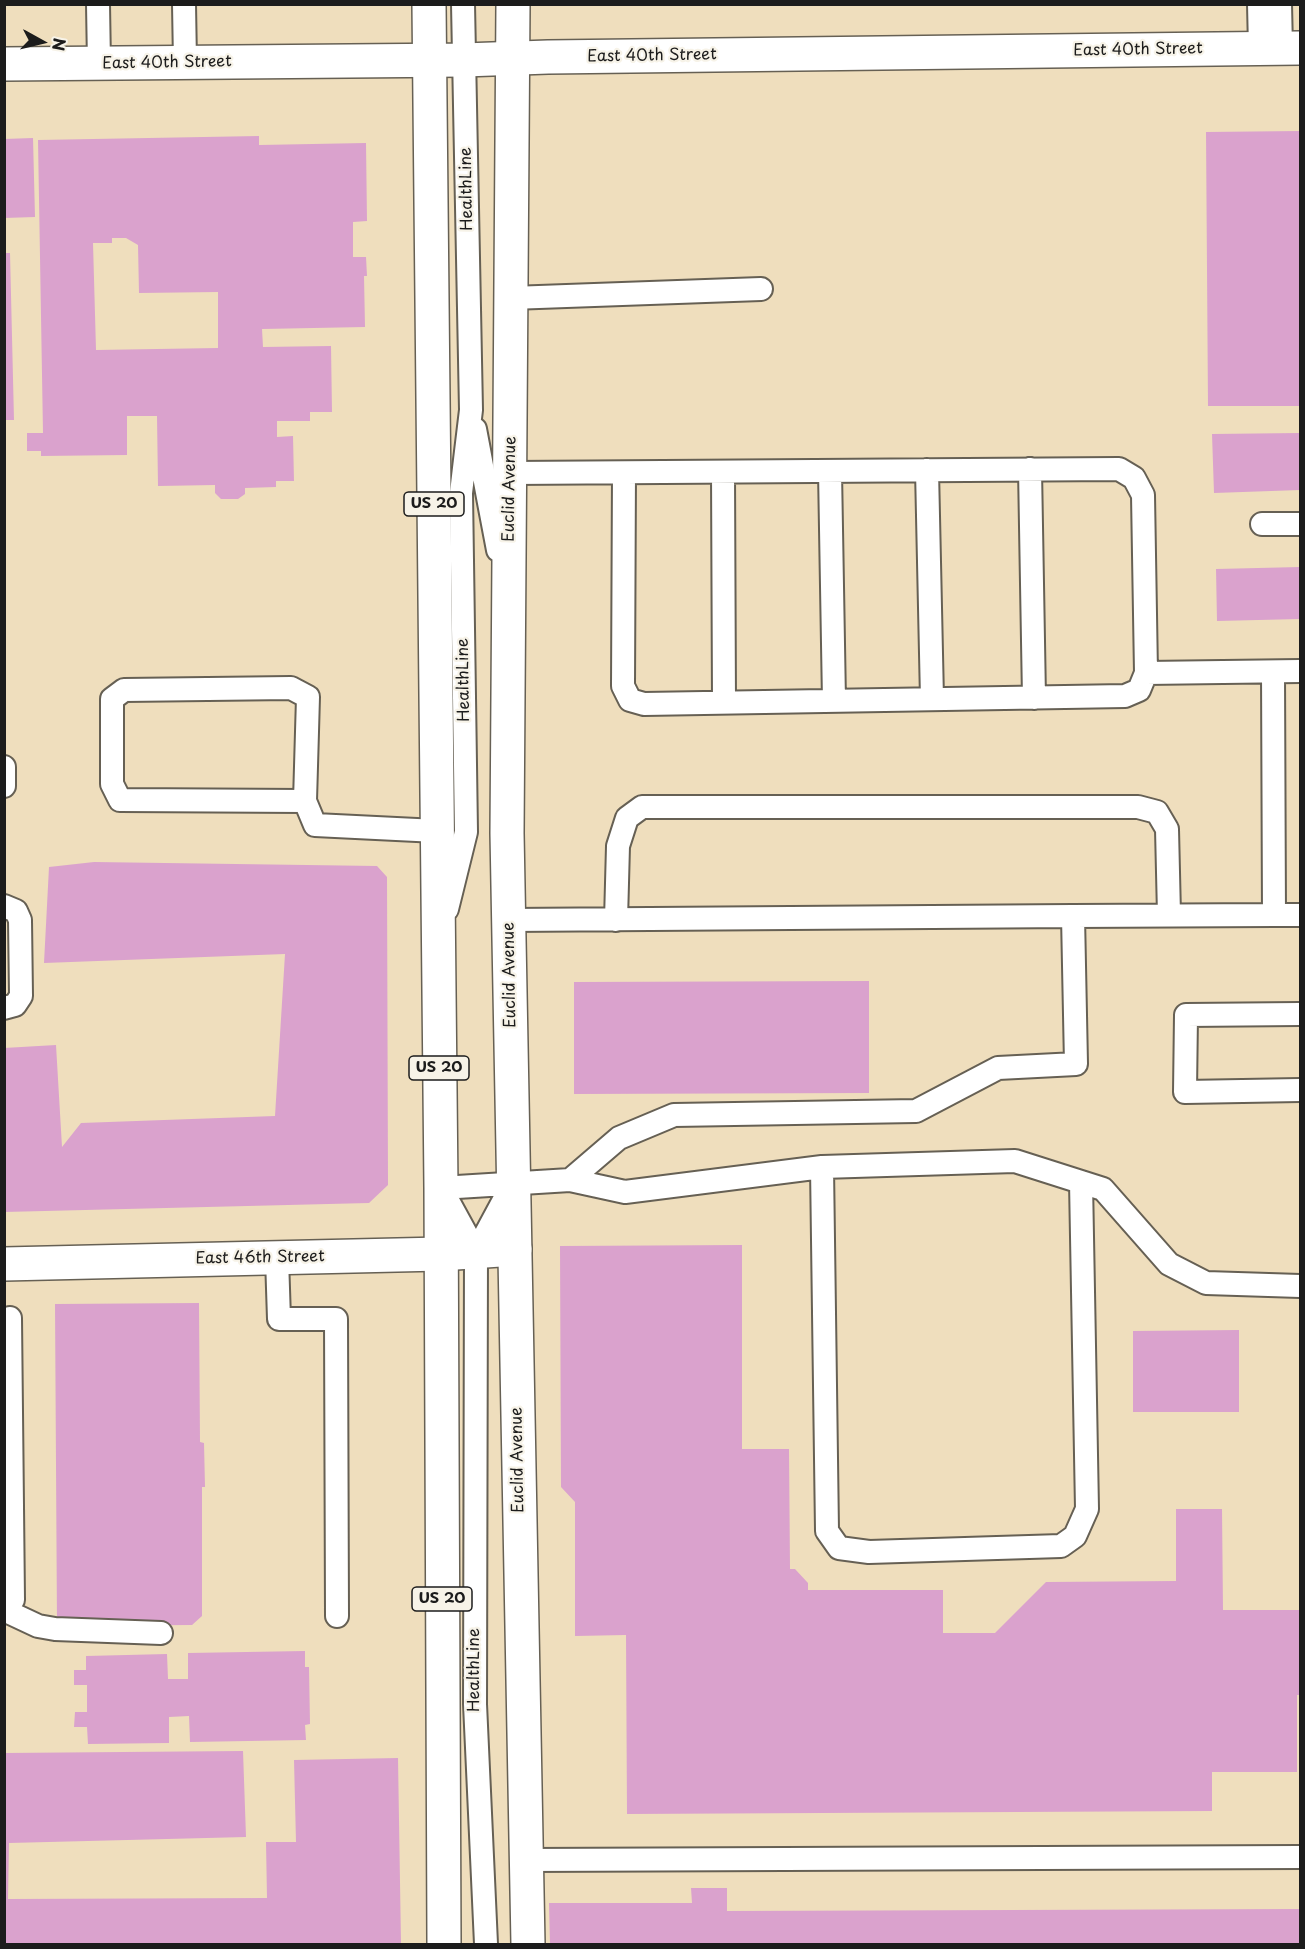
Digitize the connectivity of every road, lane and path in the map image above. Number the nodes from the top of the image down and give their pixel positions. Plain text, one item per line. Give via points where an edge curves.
1 (98, 4) edge
2 (184, 4) edge
3 (429, 4) edge
4 (464, 4) edge
5 (513, 4) edge
6 (1258, 4) edge
7 (1280, 4) edge
8 (1280, 48) edge
9 (513, 59) junction
10 (430, 60) junction
11 (465, 60) junction
12 (185, 62) junction
13 (4, 64) edge
14 (99, 64) junction
15 (761, 289) dead end
16 (512, 298) junction
17 (471, 410) junction
18 (927, 470) junction
19 (1030, 470) junction
20 (830, 471) junction
21 (723, 472) junction
22 (510, 473) junction
23 (624, 473) junction
24 (1262, 524) dead end
25 (1300, 524) edge
26 (509, 618) junction
27 (1300, 671) edge
28 (1273, 672) junction
29 (1146, 673) junction
30 (1034, 698) junction
31 (932, 699) junction
32 (834, 701) junction
33 (724, 702) junction
34 (4, 767) edge
35 (4, 786) edge
36 (305, 801) junction
37 (437, 831) junction
38 (4, 906) edge
39 (1169, 915) junction
40 (1274, 915) junction
41 (1300, 915) edge
42 (1073, 916) junction
43 (509, 920) junction
44 (616, 920) junction
45 (438, 947) junction
46 (4, 1008) edge
47 (1300, 1014) edge
48 (1300, 1090) edge
49 (822, 1167) junction
50 (570, 1180) junction
51 (514, 1182) junction
52 (1081, 1182) junction
53 (441, 1188) junction
54 (515, 1249) junction
55 (477, 1252) junction
56 (441, 1254) junction
57 (277, 1258) junction
58 (4, 1264) edge
59 (1300, 1286) edge
60 (10, 1318) dead end
61 (5, 1612) edge
62 (337, 1616) dead end
63 (161, 1633) dead end
64 (1300, 1857) edge
65 (526, 1860) junction
66 (444, 1944) edge
67 (486, 1944) edge
68 (528, 1944) edge

1 - 14 lane
2 - 12 lane
3 - 10 main road, US 20
4 - 11 lane, HealthLine
5 - 9 main road, Euclid Avenue
6 - 8 lane
7 - 8 lane
8 - 9 main road, East 40th Street
9 - 11 main road, East 40th Street
9 - 16 main road, Euclid Avenue
10 - 11 main road, East 40th Street
10 - 12 main road, East 40th Street
10 - 37 main road, US 20
11 - 17 lane, HealthLine
12 - 14 main road, East 40th Street
13 - 14 main road, East 40th Street
15 - 16 lane
16 - 22 main road, Euclid Avenue
17 - 26 lane, HealthLine
17 - 45 lane, HealthLine via 461,492 466,832
18 - 19 lane
18 - 20 lane
18 - 31 lane
19 - 29 lane via 1119,469 1134,478 1143,495
19 - 30 lane
20 - 21 lane
20 - 32 lane
21 - 23 lane
21 - 33 lane
22 - 23 lane
22 - 26 main road, Euclid Avenue
23 - 33 lane via 623,686 630,700 645,704
24 - 25 lane
26 - 43 main road, Euclid Avenue
27 - 28 lane
28 - 29 lane
28 - 40 lane
29 - 30 lane via 1139,690 1125,696
30 - 31 lane
31 - 32 lane
32 - 33 lane
34 - 35 lane
36 - 36 lane via 120,800 112,783 112,699 124,690 291,688 308,697
36 - 37 lane via 315,825
37 - 45 main road, US 20
38 - 46 lane via 16,911 20,920 21,996 15,1005
39 - 40 lane
39 - 42 lane
39 - 44 lane via 1167,829 1157,812 1138,807 642,807 627,818 618,846
40 - 41 lane
42 - 44 lane
42 - 50 lane via 1076,1064 998,1068 916,1111 674,1116 619,1138
43 - 44 lane
43 - 51 main road, Euclid Avenue
45 - 53 main road, US 20
47 - 48 lane via 1186,1015 1185,1092
49 - 50 lane via 625,1192
49 - 52 lane via 1015,1161
49 - 52 lane via 827,1530 839,1548 869,1552 1061,1546 1075,1536 1087,1509
50 - 51 lane
51 - 53 lane
51 - 54 main road, Euclid Avenue
51 - 55 lane, HealthLine
52 - 59 lane via 1103,1190 1169,1264 1206,1283
53 - 55 lane, HealthLine
53 - 56 main road, US 20
54 - 55 main road, East 46th Street
54 - 65 main road, Euclid Avenue
55 - 56 main road, East 46th Street
55 - 67 lane, HealthLine via 475,1704
56 - 57 main road, East 46th Street
56 - 66 main road, US 20
57 - 58 main road, East 46th Street
57 - 62 lane via 279,1319 336,1319
60 - 61 lane via 13,1600
61 - 63 lane via 55,1629
64 - 65 lane
65 - 68 main road, Euclid Avenue

